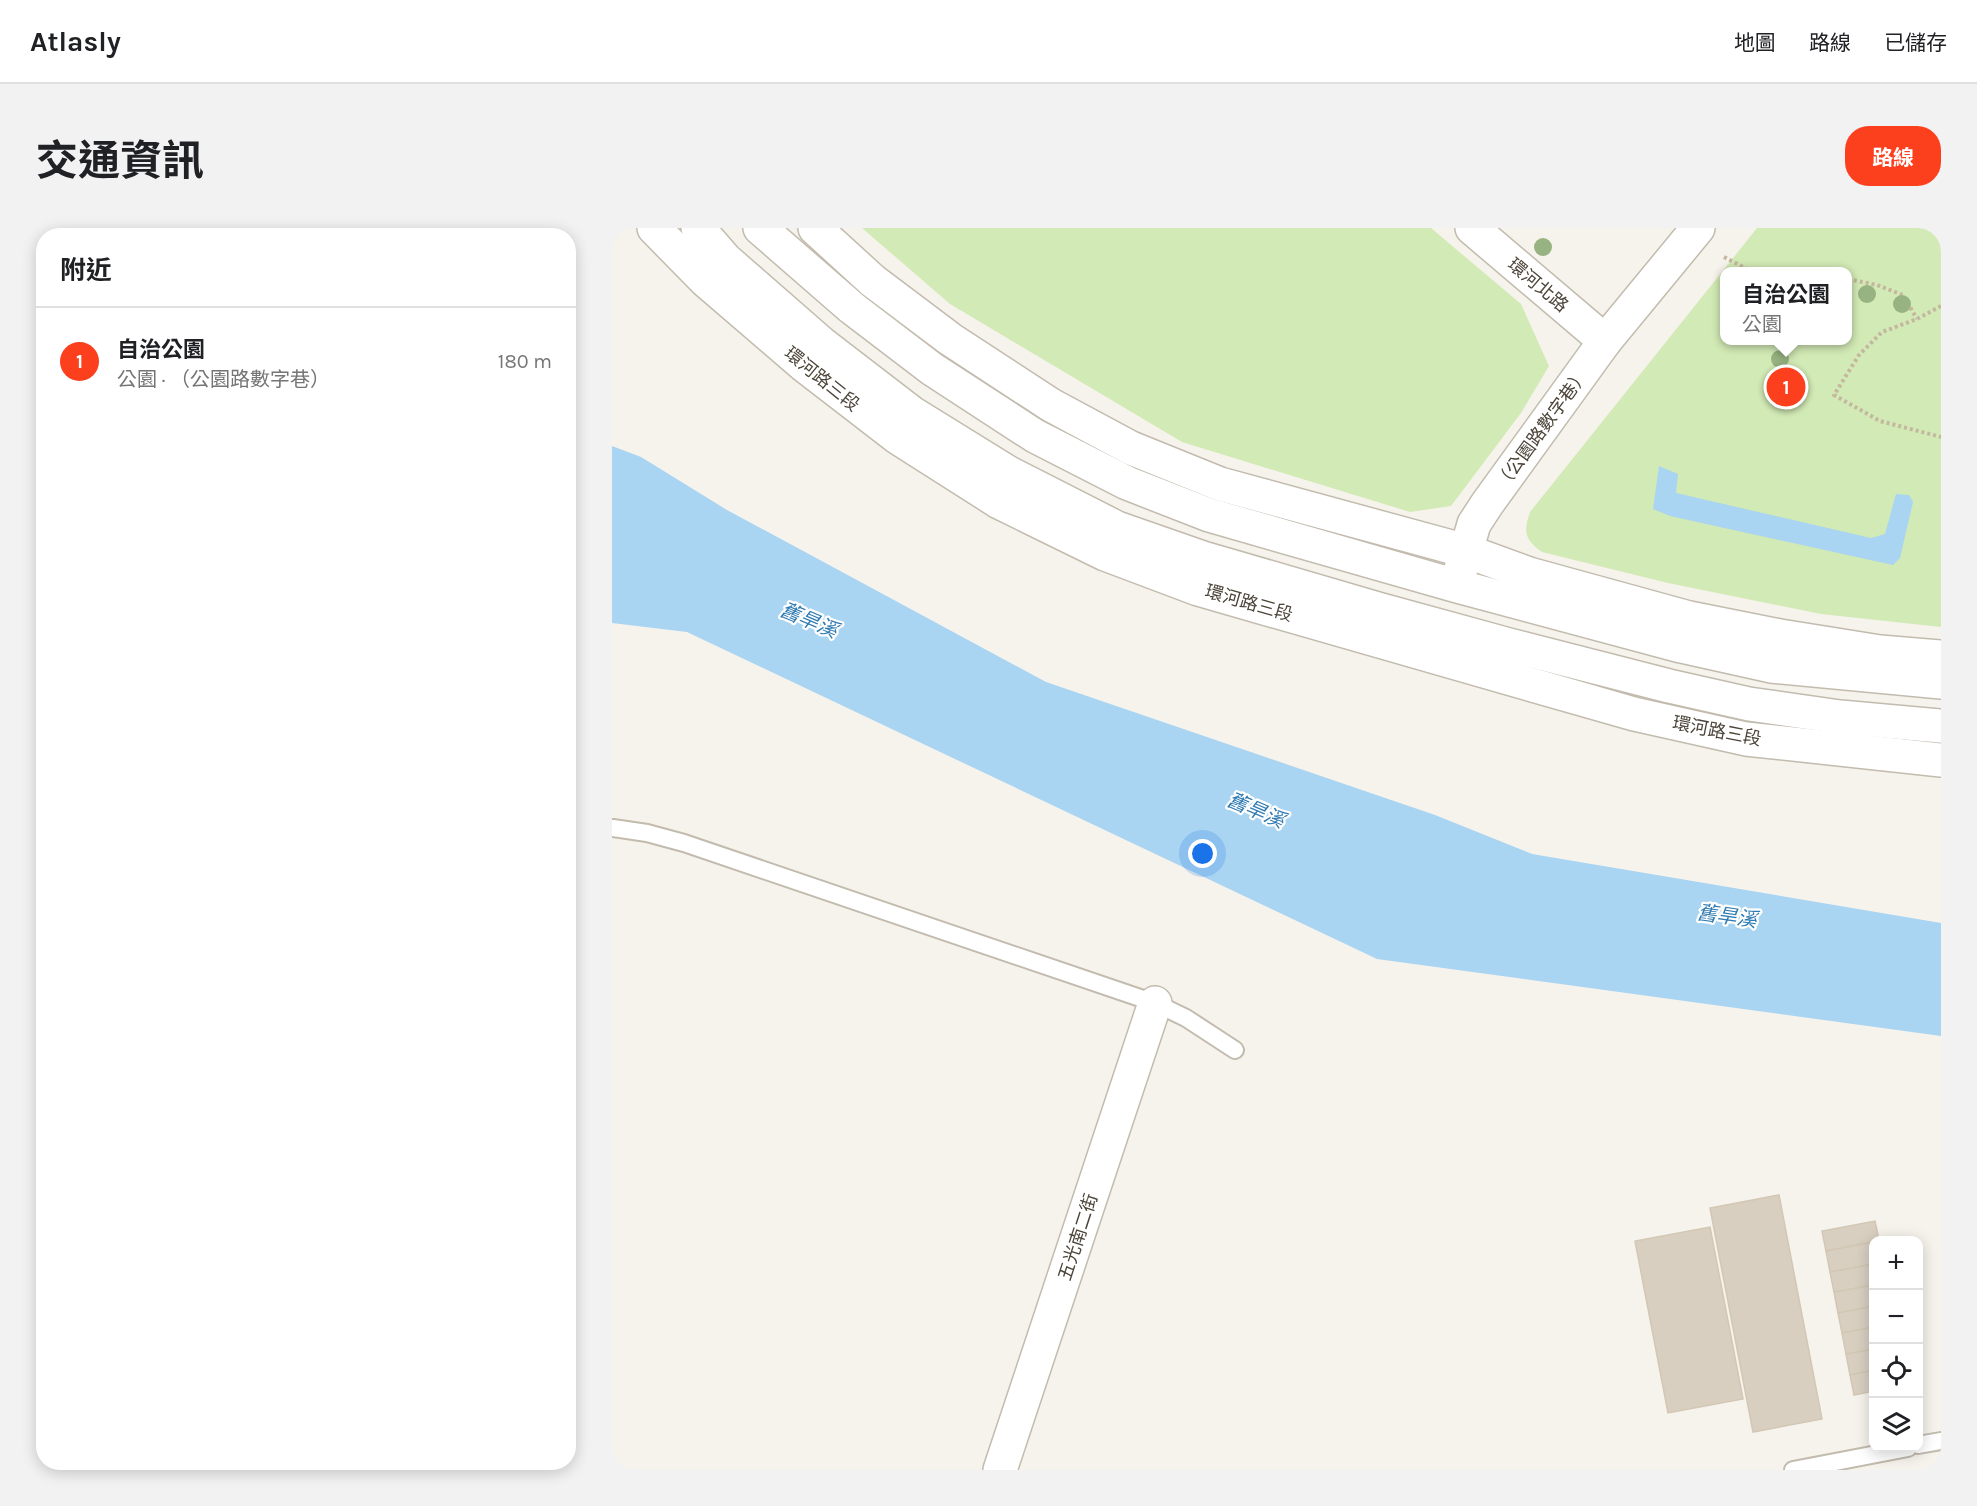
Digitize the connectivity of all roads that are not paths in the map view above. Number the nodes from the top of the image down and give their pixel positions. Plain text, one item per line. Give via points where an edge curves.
1 (654, 228) edge
2 (698, 228) edge
3 (760, 228) edge
4 (815, 228) edge
5 (1472, 228) edge
6 (1698, 228) edge
7 (1605, 341) junction
8 (1466, 551) junction
9 (1456, 586) junction
10 (1441, 642) junction
11 (1941, 657) edge
12 (1941, 682) edge
13 (1941, 726) edge
14 (1941, 760) edge
15 (614, 828) dead end
16 (1155, 1003) junction
17 (1235, 1050) dead end
18 (1941, 1441) edge
19 (1923, 1444) edge
20 (1887, 1452) edge
21 (1000, 1470) edge
22 (1793, 1470) edge

1 - 10 street, 環河路三段 via 705,280 805,366 897,437 999,502 1105,554 1198,589
2 - 10 street, 環河路三段 via 726,260 821,343 912,413 1009,473 1117,528
3 - 9 street via 852,308 932,369 1035,436 1127,483 1209,515
4 - 8 street via 873,281 950,339 1051,405 1131,448 1220,484
5 - 7 street, 環河北路
6 - 7 street, （公園路數字巷）
7 - 8 street, （公園路數字巷） via 1487,504 1474,524
8 - 9 street, （公園路數字巷）
8 - 11 street via 1529,574 1689,618 1880,652
9 - 10 street, （公園路數字巷）
9 - 12 street via 1771,666
10 - 13 street, 環河路三段 via 1749,704
10 - 14 street, 環河路三段 via 1500,677 1634,714 1746,739
15 - 16 lane via 684,843
16 - 17 lane
16 - 21 street, 五光南二街
18 - 19 lane
20 - 22 lane

